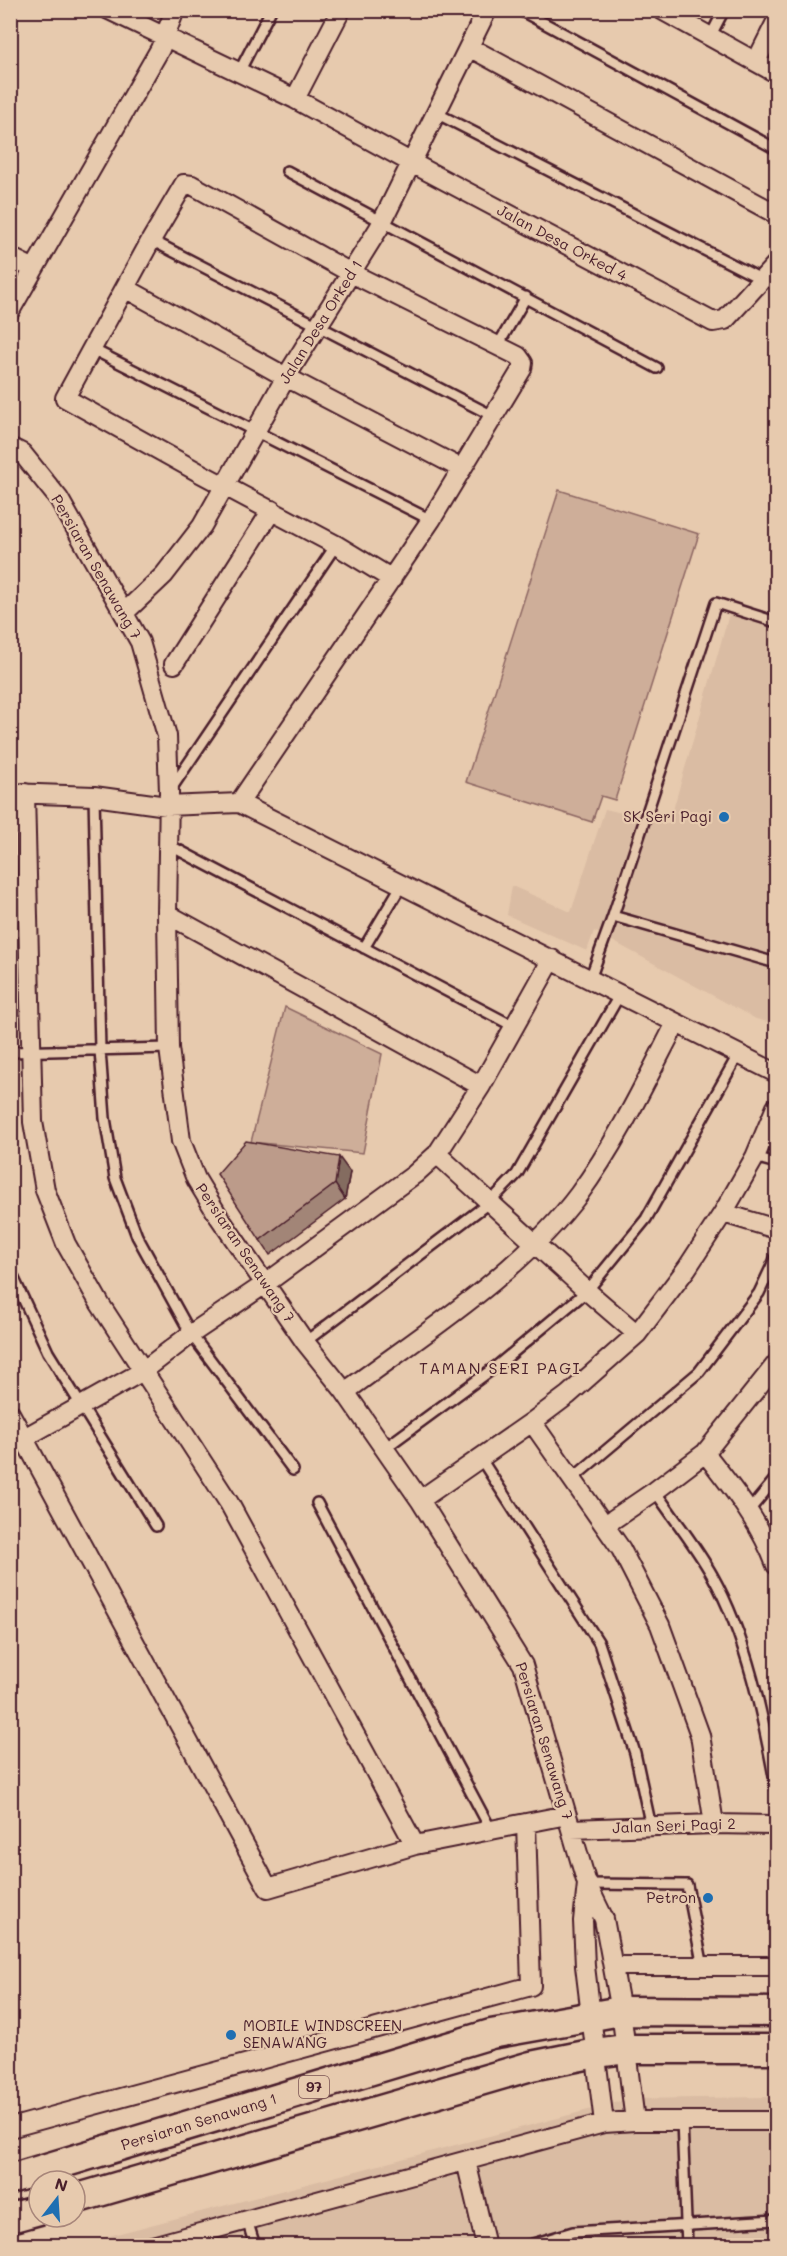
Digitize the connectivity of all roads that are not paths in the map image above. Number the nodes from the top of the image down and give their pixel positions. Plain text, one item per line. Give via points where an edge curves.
1 (109, 10) edge
2 (175, 10) edge
3 (271, 10) edge
4 (342, 10) edge
5 (487, 10) edge
6 (520, 10) edge
7 (662, 10) edge
8 (724, 10) edge
9 (777, 22) edge
10 (165, 36) junction
11 (710, 37) junction
12 (469, 47) junction
13 (756, 62) junction
14 (239, 72) junction
15 (777, 72) edge
16 (295, 99) junction
17 (436, 113) junction
18 (777, 149) edge
19 (412, 163) junction
20 (287, 171) dead end
21 (777, 214) edge
22 (383, 221) junction
23 (151, 240) junction
24 (10, 257) edge
25 (777, 264) edge
26 (34, 268) junction
27 (351, 273) junction
28 (763, 280) junction
29 (125, 288) junction
30 (526, 297) junction
31 (10, 311) edge
32 (319, 325) junction
33 (497, 347) junction
34 (92, 349) junction
35 (657, 368) dead end
36 (286, 377) junction
37 (493, 417) junction
38 (256, 431) junction
39 (12, 450) edge
40 (462, 469) junction
41 (224, 486) junction
42 (272, 510) junction
43 (431, 520) junction
44 (336, 545) junction
45 (392, 579) junction
46 (124, 613) junction
47 (777, 622) edge
48 (174, 664) dead end
49 (18, 793) edge
50 (94, 796) junction
51 (168, 799) junction
52 (239, 803) junction
53 (168, 844) junction
54 (401, 886) junction
55 (166, 914) junction
56 (613, 916) junction
57 (364, 948) junction
58 (552, 959) junction
59 (777, 963) edge
60 (590, 979) junction
61 (620, 994) junction
62 (676, 1023) junction
63 (515, 1027) junction
64 (169, 1048) junction
65 (100, 1050) junction
66 (10, 1052) edge
67 (31, 1052) junction
68 (738, 1055) junction
69 (777, 1073) edge
70 (481, 1086) junction
71 (777, 1107) edge
72 (437, 1154) junction
73 (755, 1157) junction
74 (777, 1163) edge
75 (490, 1202) junction
76 (723, 1213) junction
77 (777, 1229) edge
78 (535, 1243) junction
79 (777, 1257) edge
80 (10, 1270) edge
81 (264, 1284) junction
82 (587, 1291) junction
83 (191, 1334) junction
84 (637, 1334) junction
85 (305, 1342) junction
86 (777, 1364) edge
87 (143, 1371) junction
88 (345, 1392) junction
89 (82, 1405) junction
90 (10, 1413) edge
91 (532, 1422) junction
92 (24, 1438) junction
93 (385, 1448) junction
94 (705, 1453) junction
95 (481, 1459) junction
96 (292, 1470) dead end
97 (777, 1478) edge
98 (572, 1479) junction
99 (655, 1491) junction
100 (420, 1500) junction
101 (317, 1503) dead end
102 (748, 1512) junction
103 (605, 1525) junction
104 (156, 1526) dead end
105 (777, 1565) edge
106 (777, 1787) edge
107 (569, 1822) junction
108 (526, 1823) junction
109 (714, 1824) junction
110 (777, 1825) edge
111 (651, 1827) junction
112 (491, 1830) junction
113 (415, 1845) junction
114 (586, 1884) junction
115 (614, 1966) junction
116 (777, 1966) edge
117 (703, 1967) junction
118 (621, 2011) junction
119 (777, 2012) edge
120 (590, 2015) junction
121 (626, 2049) junction
122 (777, 2049) edge
123 (596, 2053) junction
124 (635, 2121) junction
125 (682, 2121) junction
126 (777, 2121) edge
127 (604, 2123) junction
128 (10, 2127) edge
129 (466, 2161) junction
130 (10, 2179) edge
131 (87, 2196) edge
132 (27, 2213) edge
133 (10, 2218) edge
134 (247, 2220) junction
135 (777, 2220) edge
136 (686, 2225) junction
137 (152, 2246) edge
138 (255, 2246) edge
139 (486, 2246) edge
140 (525, 2246) edge
141 (687, 2246) edge

1 - 10 street, Jalan Desa Orked 4
2 - 10 street
3 - 14 lane
4 - 16 street
5 - 12 street, Jalan Desa Orked 1
6 - 18 lane
7 - 11 street
8 - 11 lane
9 - 13 street
10 - 14 street, Jalan Desa Orked 4
10 - 26 street
11 - 13 street
12 - 17 street, Jalan Desa Orked 1
12 - 21 street
13 - 15 street
14 - 16 street, Jalan Desa Orked 4
16 - 19 street, Jalan Desa Orked 4
17 - 19 street, Jalan Desa Orked 1
17 - 28 lane
19 - 22 street, Jalan Desa Orked 1
19 - 28 street, Jalan Desa Orked 4 via 713,322 725,320
20 - 22 lane
22 - 27 street, Jalan Desa Orked 1
22 - 30 lane
23 - 27 street via 178,190 184,184 192,185
23 - 29 street
23 - 32 lane
24 - 26 street
25 - 28 street
26 - 31 street
27 - 32 street, Jalan Desa Orked 1
27 - 33 street
29 - 34 street
29 - 36 street
30 - 33 lane
30 - 35 lane
32 - 36 street, Jalan Desa Orked 1
32 - 37 lane
33 - 37 street via 524,363
34 - 38 lane
34 - 41 street via 65,398
36 - 38 street, Jalan Desa Orked 1
36 - 40 street
37 - 40 street
38 - 41 street, Jalan Desa Orked 1
38 - 43 lane
39 - 46 street, Persiaran Senawang 7 via 22,453 59,499
40 - 43 street
41 - 42 street
41 - 46 street, Jalan Desa Orked 1 via 202,526 164,574
42 - 44 street
42 - 48 street
43 - 45 street
44 - 45 street
44 - 51 lane
45 - 52 street
46 - 51 street, Persiaran Senawang 7 via 140,642 167,736
47 - 56 lane via 716,603
49 - 50 street
49 - 67 street
50 - 51 street
50 - 65 lane
51 - 52 street
51 - 53 street, Persiaran Senawang 7
52 - 54 street
53 - 55 street, Persiaran Senawang 7
53 - 57 lane
54 - 57 lane
54 - 58 street
55 - 64 street, Persiaran Senawang 7
55 - 70 street
56 - 59 lane
56 - 60 lane
57 - 63 lane
58 - 60 street
58 - 63 street
60 - 61 street
61 - 62 street
61 - 75 lane via 517,1174
62 - 68 street
62 - 78 street via 579,1194
63 - 70 street
64 - 65 lane
64 - 81 street, Persiaran Senawang 7 via 181,1141 196,1179
65 - 67 lane
65 - 83 lane via 115,1178 137,1236
66 - 67 lane
67 - 87 street via 33,1122 45,1190 66,1244
68 - 69 street
68 - 82 lane via 646,1219
70 - 72 street
71 - 73 street
72 - 75 street
72 - 81 street
73 - 74 lane
73 - 76 street
75 - 78 street
75 - 85 lane
76 - 77 street
76 - 84 street
78 - 82 street
78 - 88 street via 511,1268
79 - 98 lane via 759,1293 699,1372
80 - 89 lane via 48,1352
81 - 83 street
81 - 85 street, Persiaran Senawang 7
82 - 84 street
82 - 93 lane via 498,1365
83 - 87 street
83 - 96 lane
84 - 91 street
85 - 88 street, Persiaran Senawang 7
86 - 94 street
87 - 89 street
87 - 113 street via 229,1503
88 - 93 street, Persiaran Senawang 7
89 - 92 street
89 - 104 lane
90 - 92 street
91 - 95 street
91 - 98 street
92 - 113 street, Jalan Seri Pagi 2 via 268,1888
93 - 100 street, Persiaran Senawang 7
94 - 99 street
94 - 102 street
95 - 100 street
95 - 111 lane via 599,1643 635,1753
97 - 102 lane
98 - 103 street
99 - 103 street
99 - 106 lane via 712,1575 734,1625 760,1707
100 - 107 street, Persiaran Senawang 7 via 523,1665
101 - 112 lane
102 - 105 street
103 - 109 street via 660,1625 700,1735
107 - 108 street, Jalan Seri Pagi 2
107 - 111 street, Jalan Seri Pagi 2
107 - 114 street, Persiaran Senawang 7
108 - 112 street, Jalan Seri Pagi 2
108 - 128 street via 531,1986
109 - 110 street, Jalan Seri Pagi 2
109 - 111 street, Jalan Seri Pagi 2
112 - 113 street, Jalan Seri Pagi 2
114 - 115 street via 604,1919
114 - 117 lane via 687,1885
114 - 120 street via 583,1921
115 - 117 street
115 - 118 street
116 - 117 street
118 - 119 main road, Persiaran Senawang 1 / 97
118 - 120 main road, Persiaran Senawang 1 / 97
118 - 121 street
120 - 123 street
120 - 130 main road, Persiaran Senawang 1 / 97 via 491,2034
121 - 122 main road
121 - 123 main road
121 - 124 street
123 - 127 street
123 - 131 main road via 531,2066
124 - 125 street
124 - 127 street
125 - 126 street
125 - 136 lane
127 - 129 street
129 - 134 street
129 - 139 street
132 - 133 main road
134 - 137 street
134 - 138 lane
135 - 136 lane
136 - 140 lane via 573,2232
136 - 141 lane

